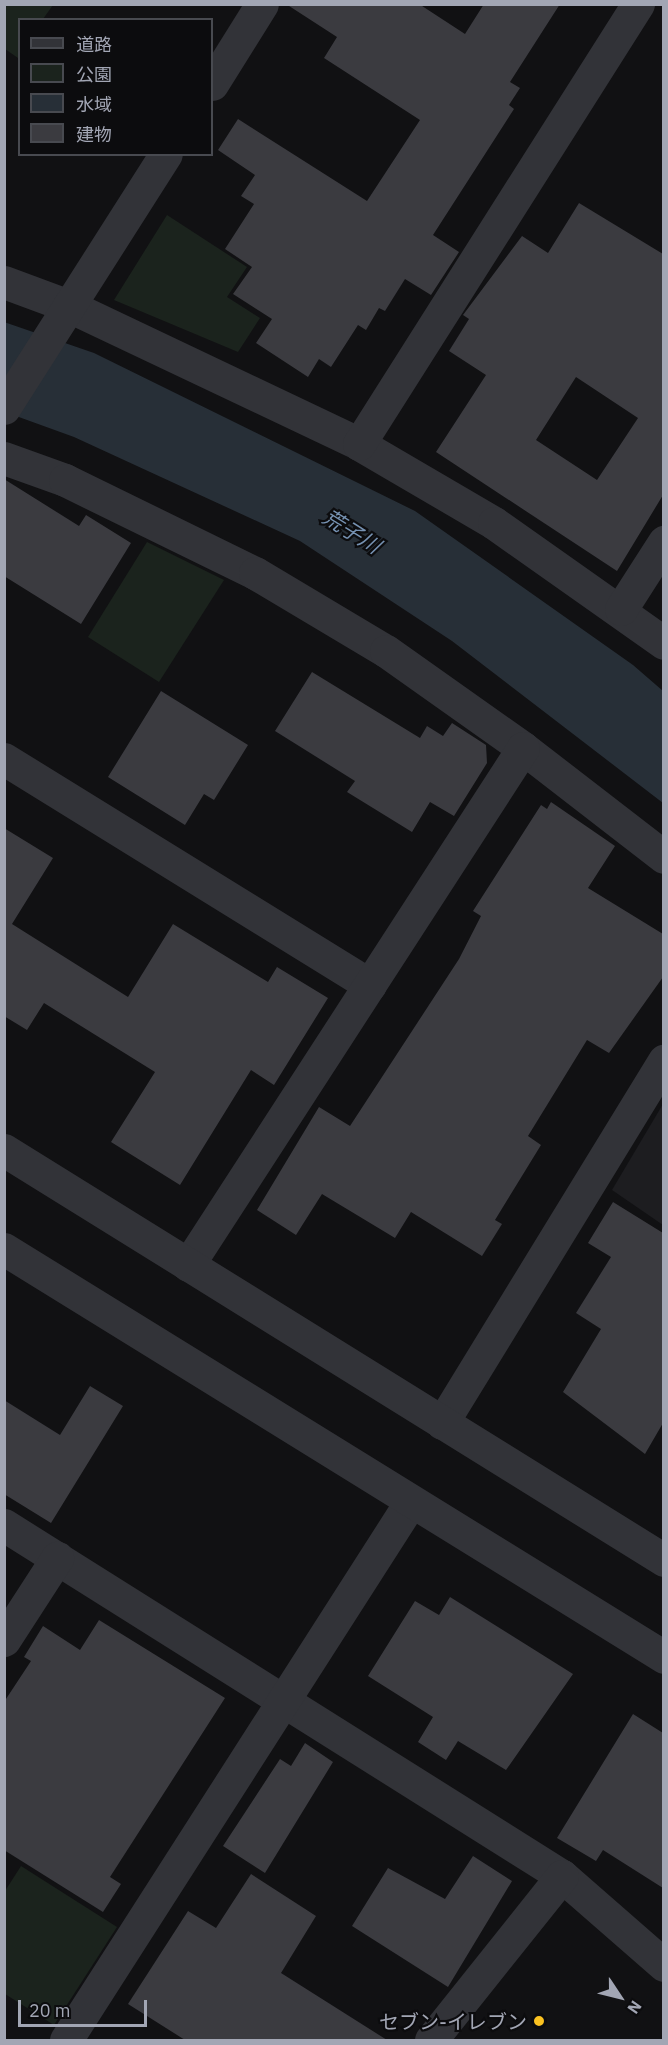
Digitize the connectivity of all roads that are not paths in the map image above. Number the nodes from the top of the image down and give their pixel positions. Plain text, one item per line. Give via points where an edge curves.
1 (262, 4) edge
2 (638, 4) edge
3 (213, 82) edge
4 (165, 156) edge
5 (4, 282) edge
6 (63, 316) junction
7 (4, 408) edge
8 (359, 444) junction
9 (4, 458) edge
10 (663, 542) edge
11 (621, 609) junction
12 (663, 643) edge
13 (524, 748) junction
14 (4, 759) edge
15 (663, 857) edge
16 (370, 985) junction
17 (663, 1061) edge
18 (4, 1150) edge
19 (4, 1249) edge
20 (188, 1265) junction
21 (442, 1424) junction
22 (410, 1503) junction
23 (4, 1525) edge
24 (57, 1558) junction
25 (663, 1560) edge
26 (4, 1640) edge
27 (663, 1657) edge
28 (283, 1701) junction
29 (562, 1876) junction
30 (663, 1965) edge
31 (66, 2040) edge
32 (431, 2040) edge

1 - 3 street
2 - 8 street
4 - 6 street
5 - 6 street
6 - 7 street
6 - 8 street
8 - 11 street via 494,523
9 - 13 street via 65,480 255,573 386,651
10 - 11 street
11 - 12 street
13 - 15 street
13 - 16 street
14 - 16 street
16 - 20 street
17 - 21 street
18 - 20 street
19 - 22 street
20 - 21 street
21 - 25 street
22 - 27 street
22 - 28 street
23 - 24 street
24 - 26 street
24 - 28 street
28 - 29 street
28 - 31 street
29 - 30 street
29 - 32 street

